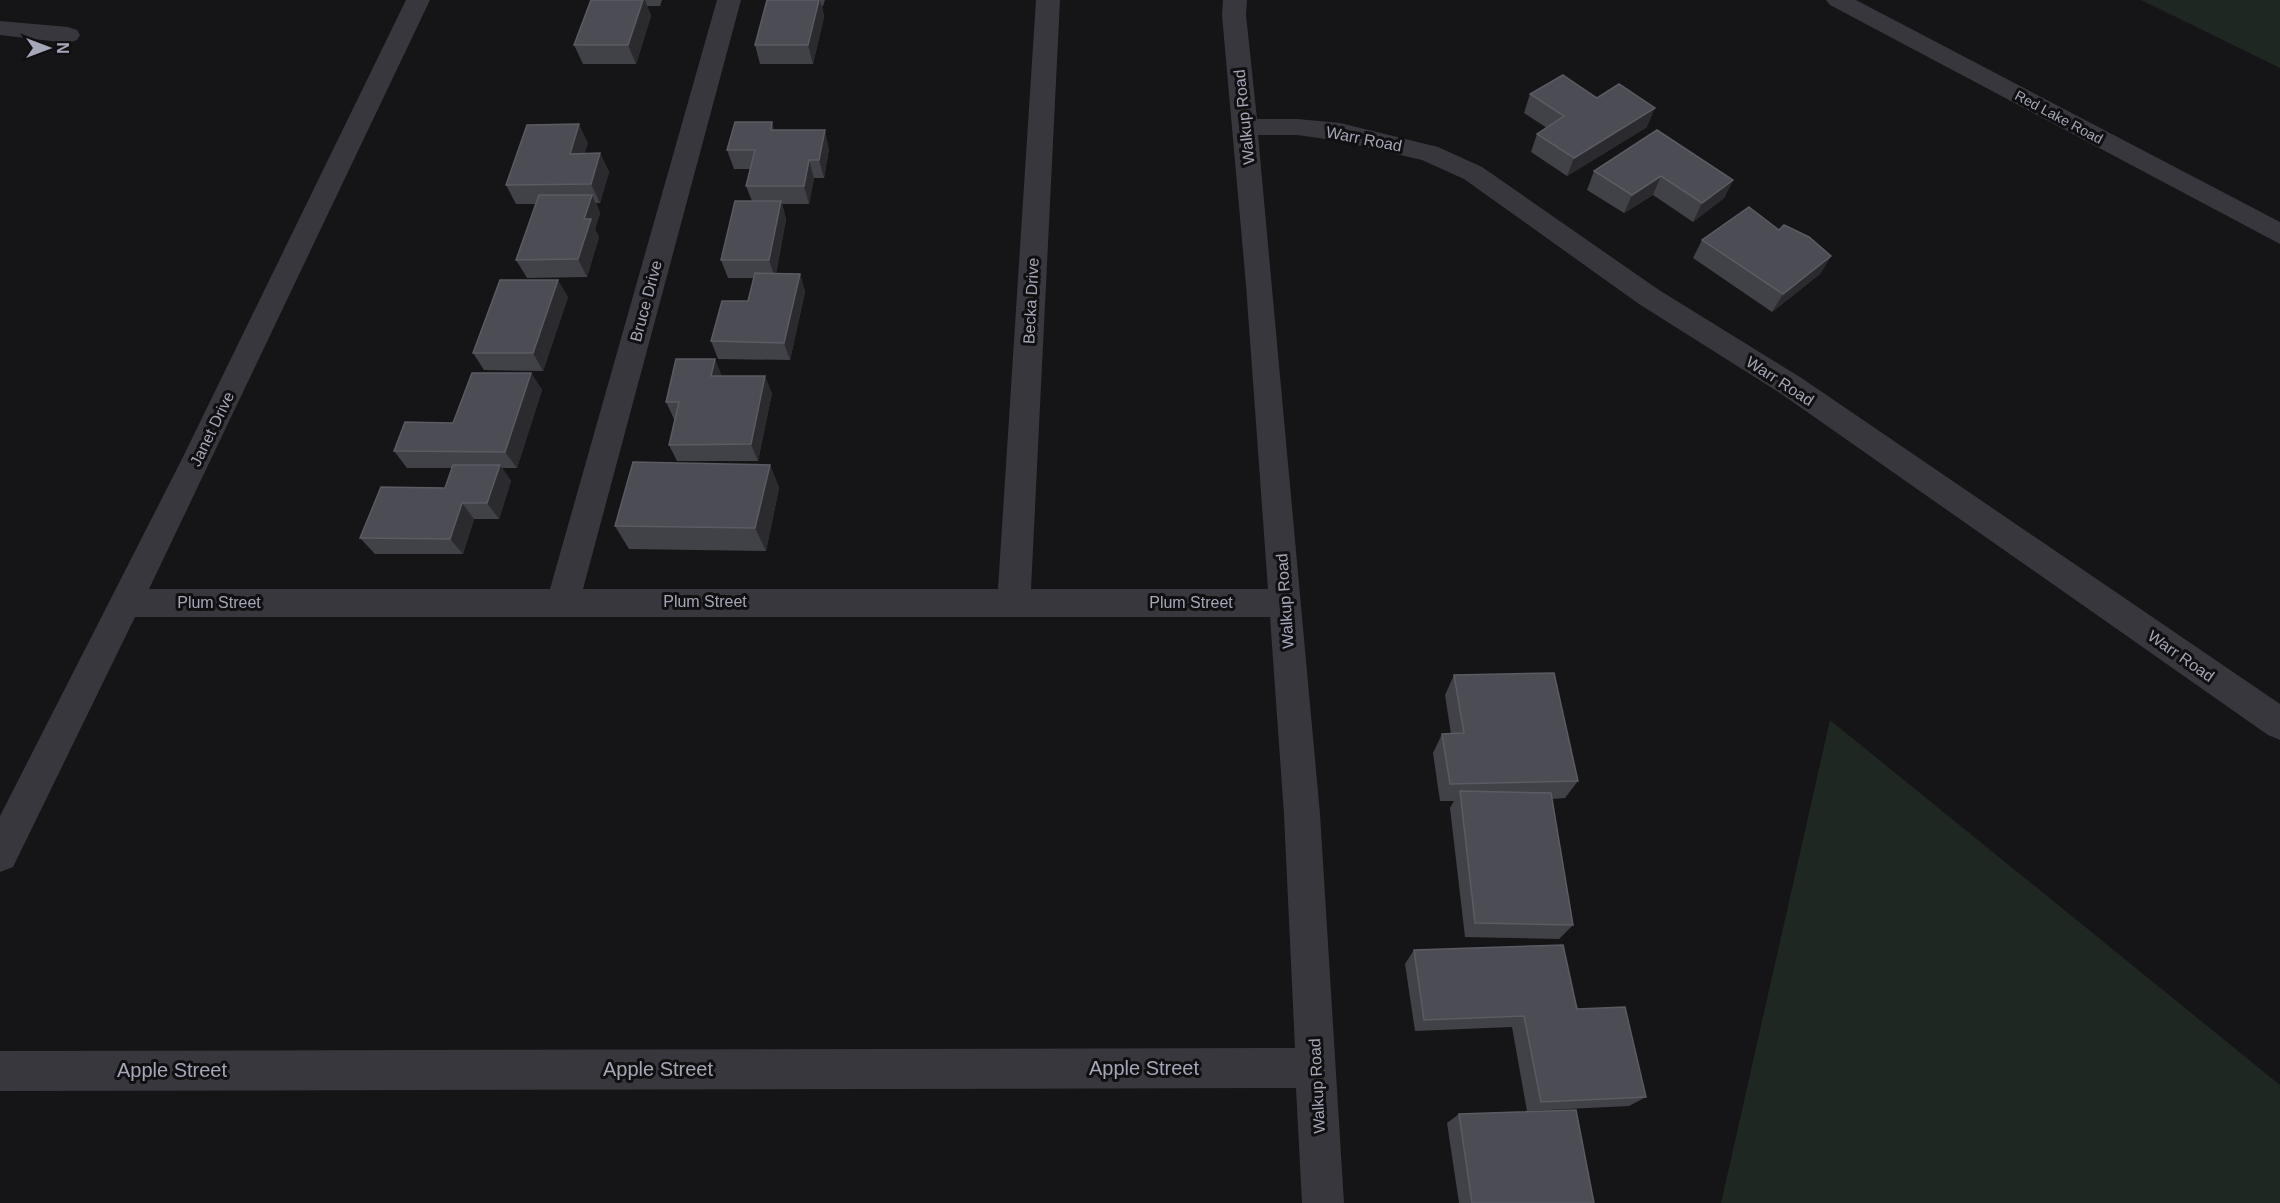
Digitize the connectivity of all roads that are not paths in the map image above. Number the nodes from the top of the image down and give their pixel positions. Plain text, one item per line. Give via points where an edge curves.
1 (418, 0) edge
2 (729, 0) edge
3 (1048, 0) edge
4 (1235, 0) edge
5 (1838, 0) edge
6 (0, 28) edge
7 (68, 35) dead end
8 (1245, 128) junction
9 (2280, 234) edge
10 (1014, 601) junction
11 (563, 602) junction
12 (125, 603) junction
13 (1285, 603) junction
14 (2280, 724) edge
15 (0, 854) edge
16 (1316, 1068) junction
17 (0, 1071) edge
18 (1323, 1203) edge

1 - 12 street, Janet Drive
2 - 11 street, Bruce Drive
3 - 10 street, Becka Drive
4 - 8 street, Walkup Road
5 - 9 street, Red Lake Road
6 - 7 street
8 - 13 street, Walkup Road
8 - 14 street, Warr Road via 1340,132 1429,153 1473,173 1648,297 1799,392
10 - 11 street, Plum Street
10 - 13 street, Plum Street
11 - 12 street, Plum Street
12 - 15 street, Janet Drive
13 - 16 street, Walkup Road
16 - 17 street, Apple Street
16 - 18 street, Walkup Road

